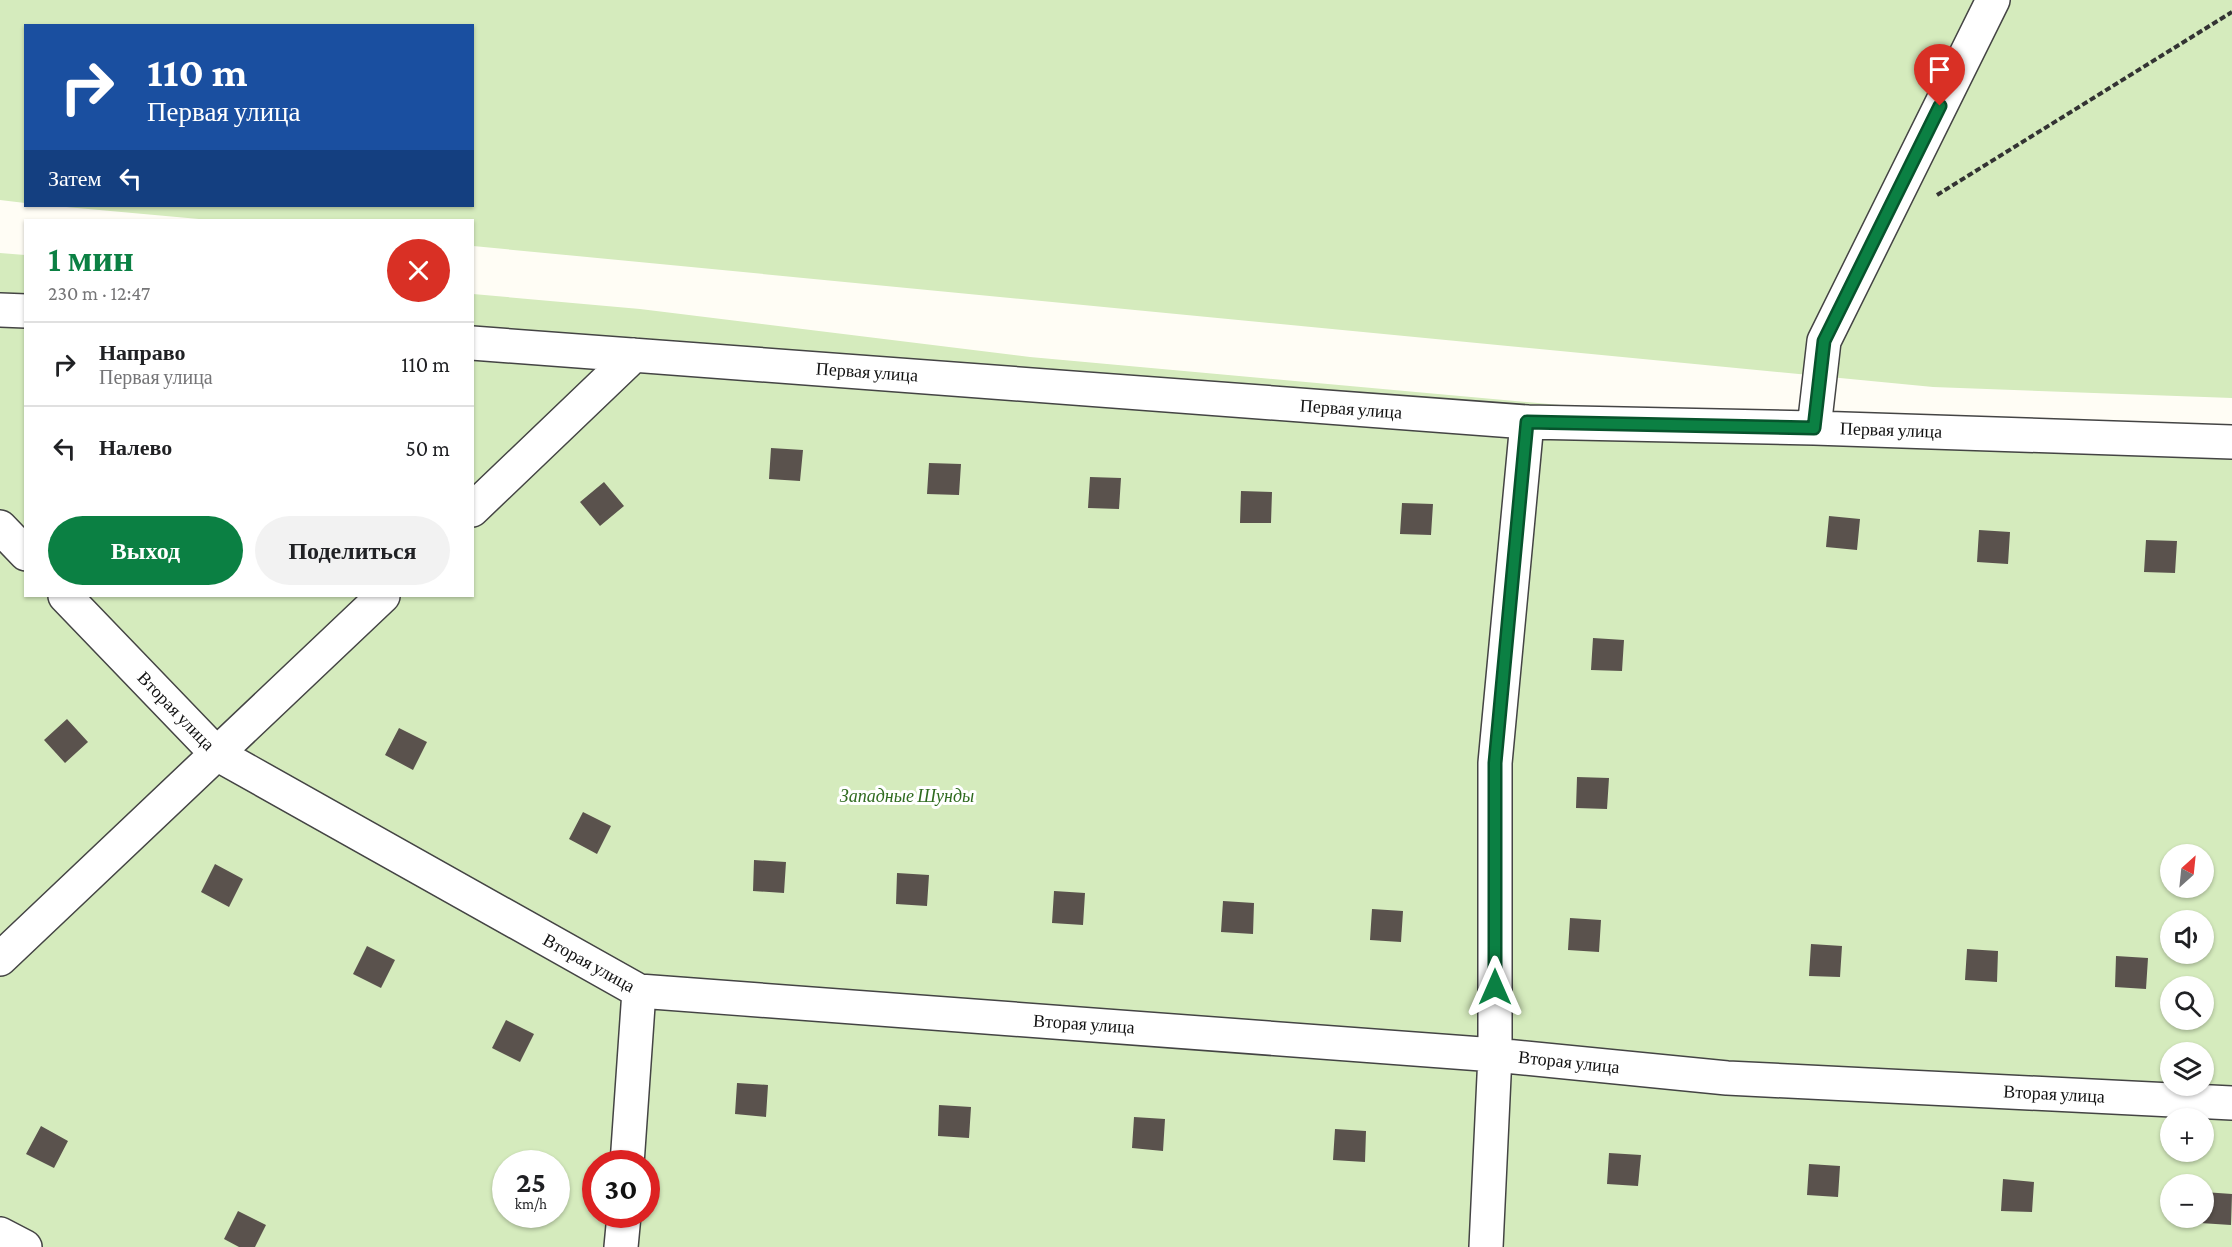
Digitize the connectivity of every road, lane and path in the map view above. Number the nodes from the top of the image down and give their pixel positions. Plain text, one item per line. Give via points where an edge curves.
1 (1993, 0) edge
2 (2232, 12) edge
3 (1933, 198) dead end
4 (0, 310) edge
5 (24, 311) edge
6 (474, 343) edge
7 (634, 355) junction
8 (1527, 422) junction
9 (1814, 428) junction
10 (2232, 442) edge
11 (474, 508) edge
12 (0, 528) edge
13 (24, 552) edge
14 (66, 597) edge
15 (382, 597) edge
16 (217, 754) junction
17 (0, 959) edge
18 (639, 991) junction
19 (1495, 1055) junction
20 (2232, 1103) edge
21 (628, 1150) edge
22 (623, 1228) edge
23 (0, 1234) edge
24 (25, 1247) edge
25 (621, 1247) edge
26 (1486, 1247) edge

1 - 9 street via 1824,341
2 - 3 path
4 - 5 street
6 - 7 street, Первая улица
7 - 8 street, Первая улица
7 - 11 street
8 - 9 street, Первая улица
8 - 19 street via 1495,763
9 - 10 street, Первая улица
12 - 13 street
14 - 16 street, Вторая улица
15 - 16 street
16 - 17 street
16 - 18 street, Вторая улица
18 - 19 street, Вторая улица
18 - 21 street
19 - 20 street, Вторая улица via 1727,1078
19 - 26 street
22 - 25 street
23 - 24 street

